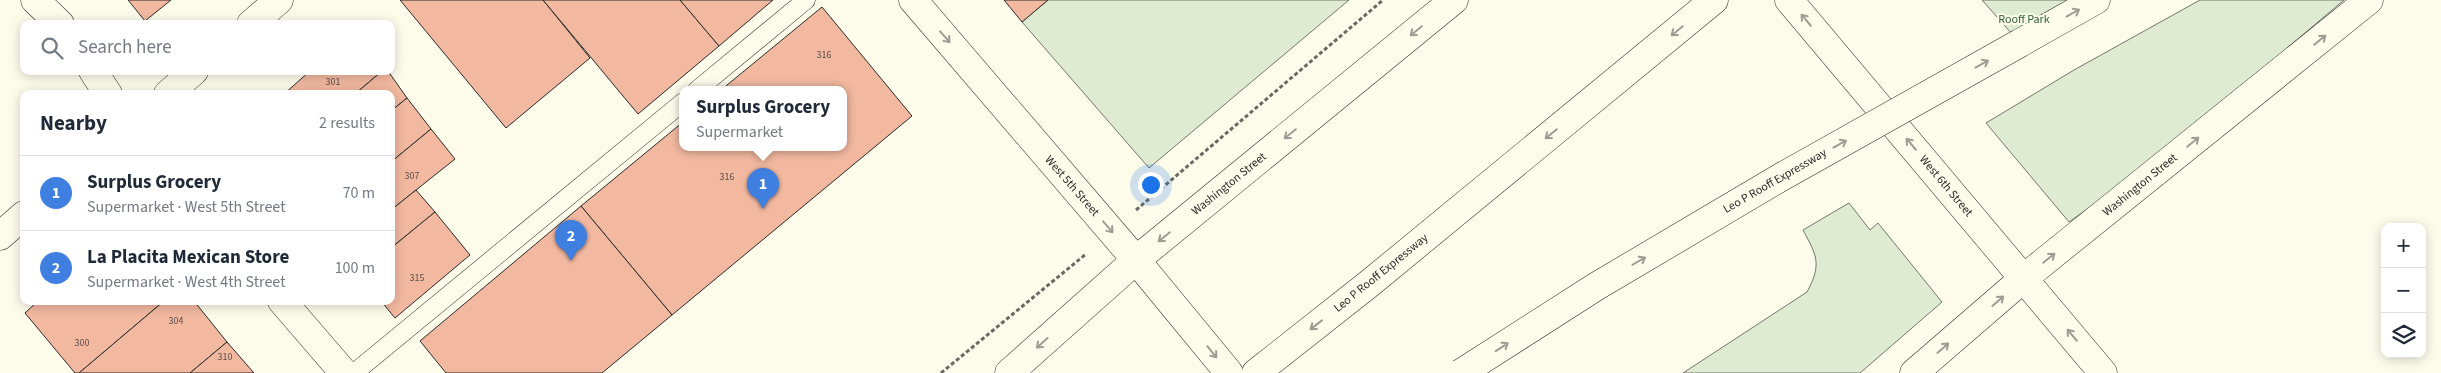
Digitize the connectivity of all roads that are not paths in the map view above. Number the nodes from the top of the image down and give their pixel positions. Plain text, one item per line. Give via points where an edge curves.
1 (34, 0) edge
2 (279, 0) edge
3 (806, 0) edge
4 (913, 0) edge
5 (1454, 0) edge
6 (1714, 0) edge
7 (1788, 0) edge
8 (2096, 0) edge
9 (2369, 0) edge
10 (56, 20) edge
11 (256, 20) edge
12 (96, 75) edge
13 (189, 75) edge
14 (702, 86) edge
15 (105, 90) edge
16 (173, 90) edge
17 (679, 105) edge
18 (20, 219) edge
19 (0, 236) edge
20 (1136, 260) junction
21 (2024, 278) junction
22 (285, 305) edge
23 (344, 373) edge
24 (354, 373) edge
25 (1009, 373) edge
26 (1229, 373) edge
27 (1256, 373) edge
28 (1460, 373) edge
29 (1914, 373) edge
30 (2103, 373) edge

1 - 10 main road
2 - 11 main road
3 - 14 lane
4 -> 20 main road, West 5th Street
5 -> 20 main road, Washington Street
6 -> 27 main road, Leo P Rooff Expressway
21 -> 7 main road, West 6th Street
28 -> 8 main road, Leo P Rooff Expressway, bridge via 1596,286 1783,176
21 -> 9 main road, Washington Street
12 - 15 main road
13 - 16 main road
17 - 24 lane
18 - 19 main road
20 -> 25 main road, Washington Street
20 -> 26 main road, West 5th Street
29 -> 21 main road, Washington Street
30 -> 21 main road, West 6th Street
22 - 23 main road

